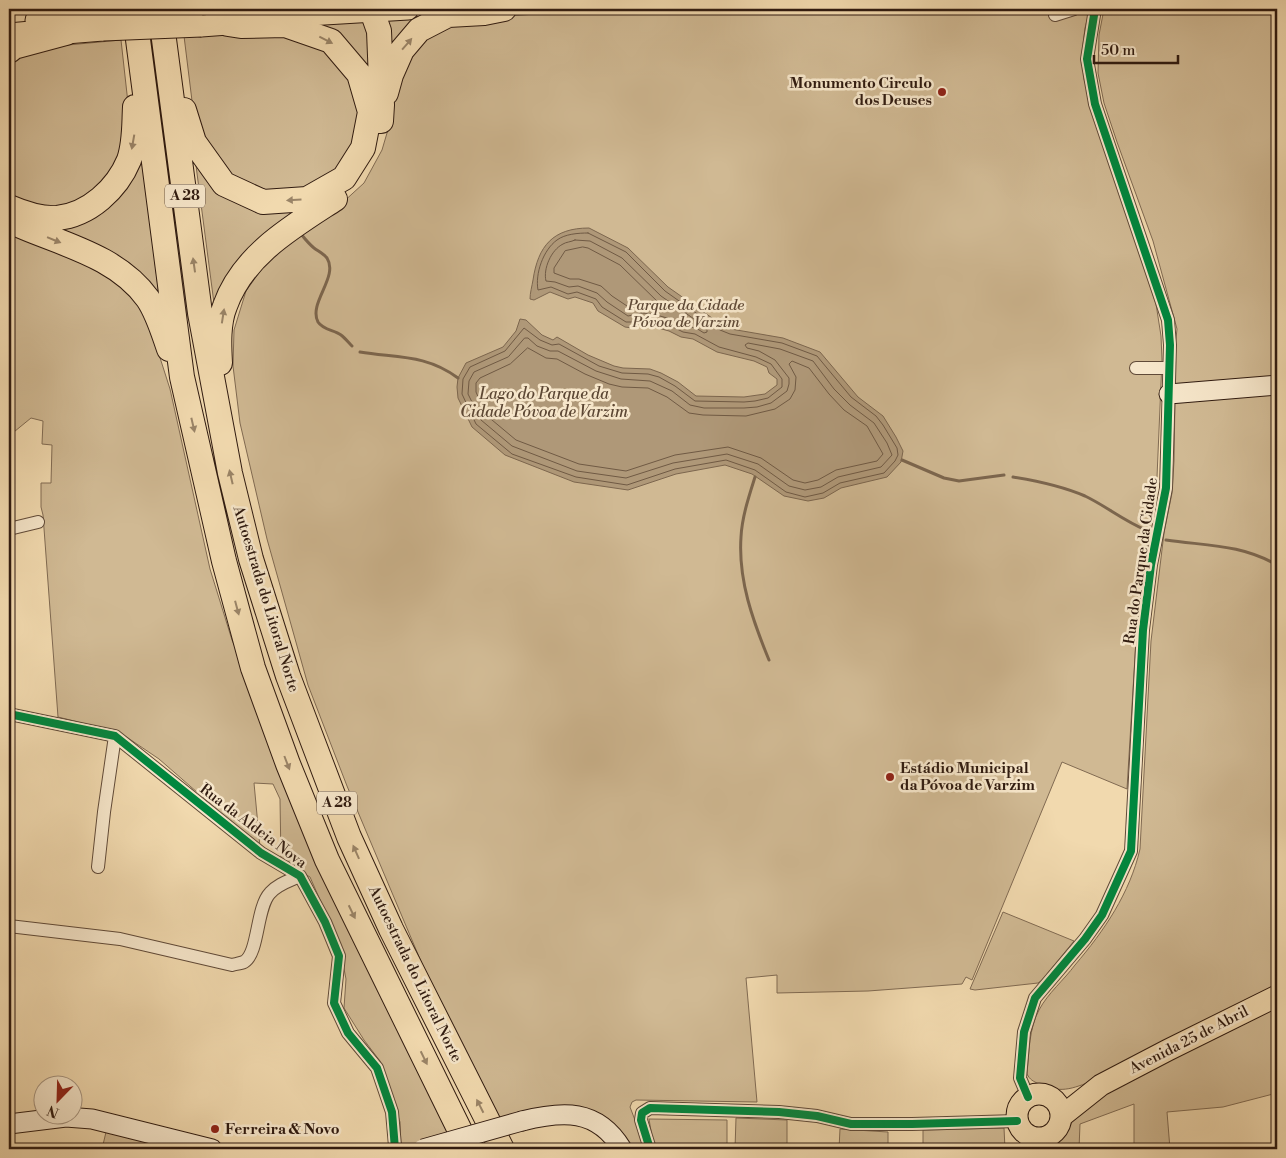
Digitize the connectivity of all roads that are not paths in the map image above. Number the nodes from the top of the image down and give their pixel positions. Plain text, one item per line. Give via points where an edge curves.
1 (134, 9) edge
2 (160, 9) edge
3 (408, 9) edge
4 (504, 9) edge
5 (1074, 9) edge
6 (1095, 9) edge
7 (370, 10) edge
8 (1055, 15) dead end
9 (197, 17) edge
10 (101, 22) junction
11 (9, 23) edge
12 (228, 24) junction
13 (66, 33) junction
14 (9, 34) edge
15 (9, 51) edge
16 (140, 58) junction
17 (169, 80) junction
18 (382, 104) junction
19 (9, 207) edge
20 (9, 221) edge
21 (1136, 368) dead end
22 (1169, 368) junction
23 (182, 377) junction
24 (1277, 385) edge
25 (1168, 394) junction
26 (215, 399) junction
27 (38, 522) dead end
28 (9, 529) edge
29 (9, 714) edge
30 (115, 736) junction
31 (98, 867) dead end
32 (300, 876) junction
33 (9, 926) edge
34 (1277, 996) edge
35 (1101, 1085) junction
36 (1038, 1096) junction
37 (9, 1124) edge
38 (1057, 1132) edge
39 (1020, 1133) edge
40 (396, 1146) dead end
41 (212, 1149) edge
42 (423, 1149) edge
43 (469, 1149) edge
44 (502, 1149) edge
45 (622, 1149) edge
46 (650, 1149) edge

1 - 16 highway, Autoestrada do Litoral Norte / A 28
2 - 17 highway, Autoestrada do Litoral Norte / A 28
3 - 7 main road
18 -> 4 highway via 402,50 419,30 448,15
5 - 8 street
6 - 22 street, Rua do Parque da Cidade via 1087,60 1095,104 1168,320
7 - 12 main road via 240,19
7 - 18 highway via 379,31
9 - 10 main road, bridge
9 - 12 main road
10 - 11 main road
10 - 13 main road
12 -> 17 highway via 285,25 331,41 359,74 370,112 364,148 344,178 307,199 263,202 224,184 194,142 184,108
13 - 14 main road via 53,30
13 - 15 highway
16 -> 19 highway via 134,139 129,160 119,179 103,197 88,207 57,218
16 - 23 highway, Autoestrada do Litoral Norte / A 28
26 -> 17 highway, Autoestrada do Litoral Norte / A 28 via 200,313
26 -> 18 highway via 220,376 219,341 224,307 241,274 275,239 350,188 365,170 381,125
20 -> 23 highway via 90,255 128,279 148,299
21 - 22 street
22 - 25 street, Rua do Parque da Cidade
23 -> 43 highway, Autoestrada do Litoral Norte / A 28 via 253,668 284,755 327,860
24 - 25 street
25 - 36 street, Rua do Parque da Cidade via 1166,488 1143,630 1131,851 1102,915 1035,998 1024,1032 1020,1078
44 -> 26 highway, Autoestrada do Litoral Norte / A 28 via 349,837 288,676 251,559
27 - 28 street
29 - 30 street, Rua da Aldeia Nova
30 - 31 street
30 - 32 street, Rua da Aldeia Nova via 261,853
32 - 33 street via 280,884 268,895 251,953 245,962 232,965 120,939
32 - 40 street, Rua da Aldeia Nova via 339,956 334,1003 348,1034 377,1068 392,1112
34 - 35 main road, Avenida 25 de Abril
35 - 36 main road, Avenida 25 de Abril
35 - 38 main road, Avenida 25 de Abril
36 - 38 main road via 1058,1104
36 - 39 main road via 1018,1107
37 - 41 street via 66,1117 92,1119
38 - 39 main road, Avenida 25 de Abril via 1038,1139
39 - 46 street via 912,1124 851,1124 779,1112 650,1108 642,1113 641,1120
42 - 45 street, bridge via 550,1114 586,1118 604,1129

